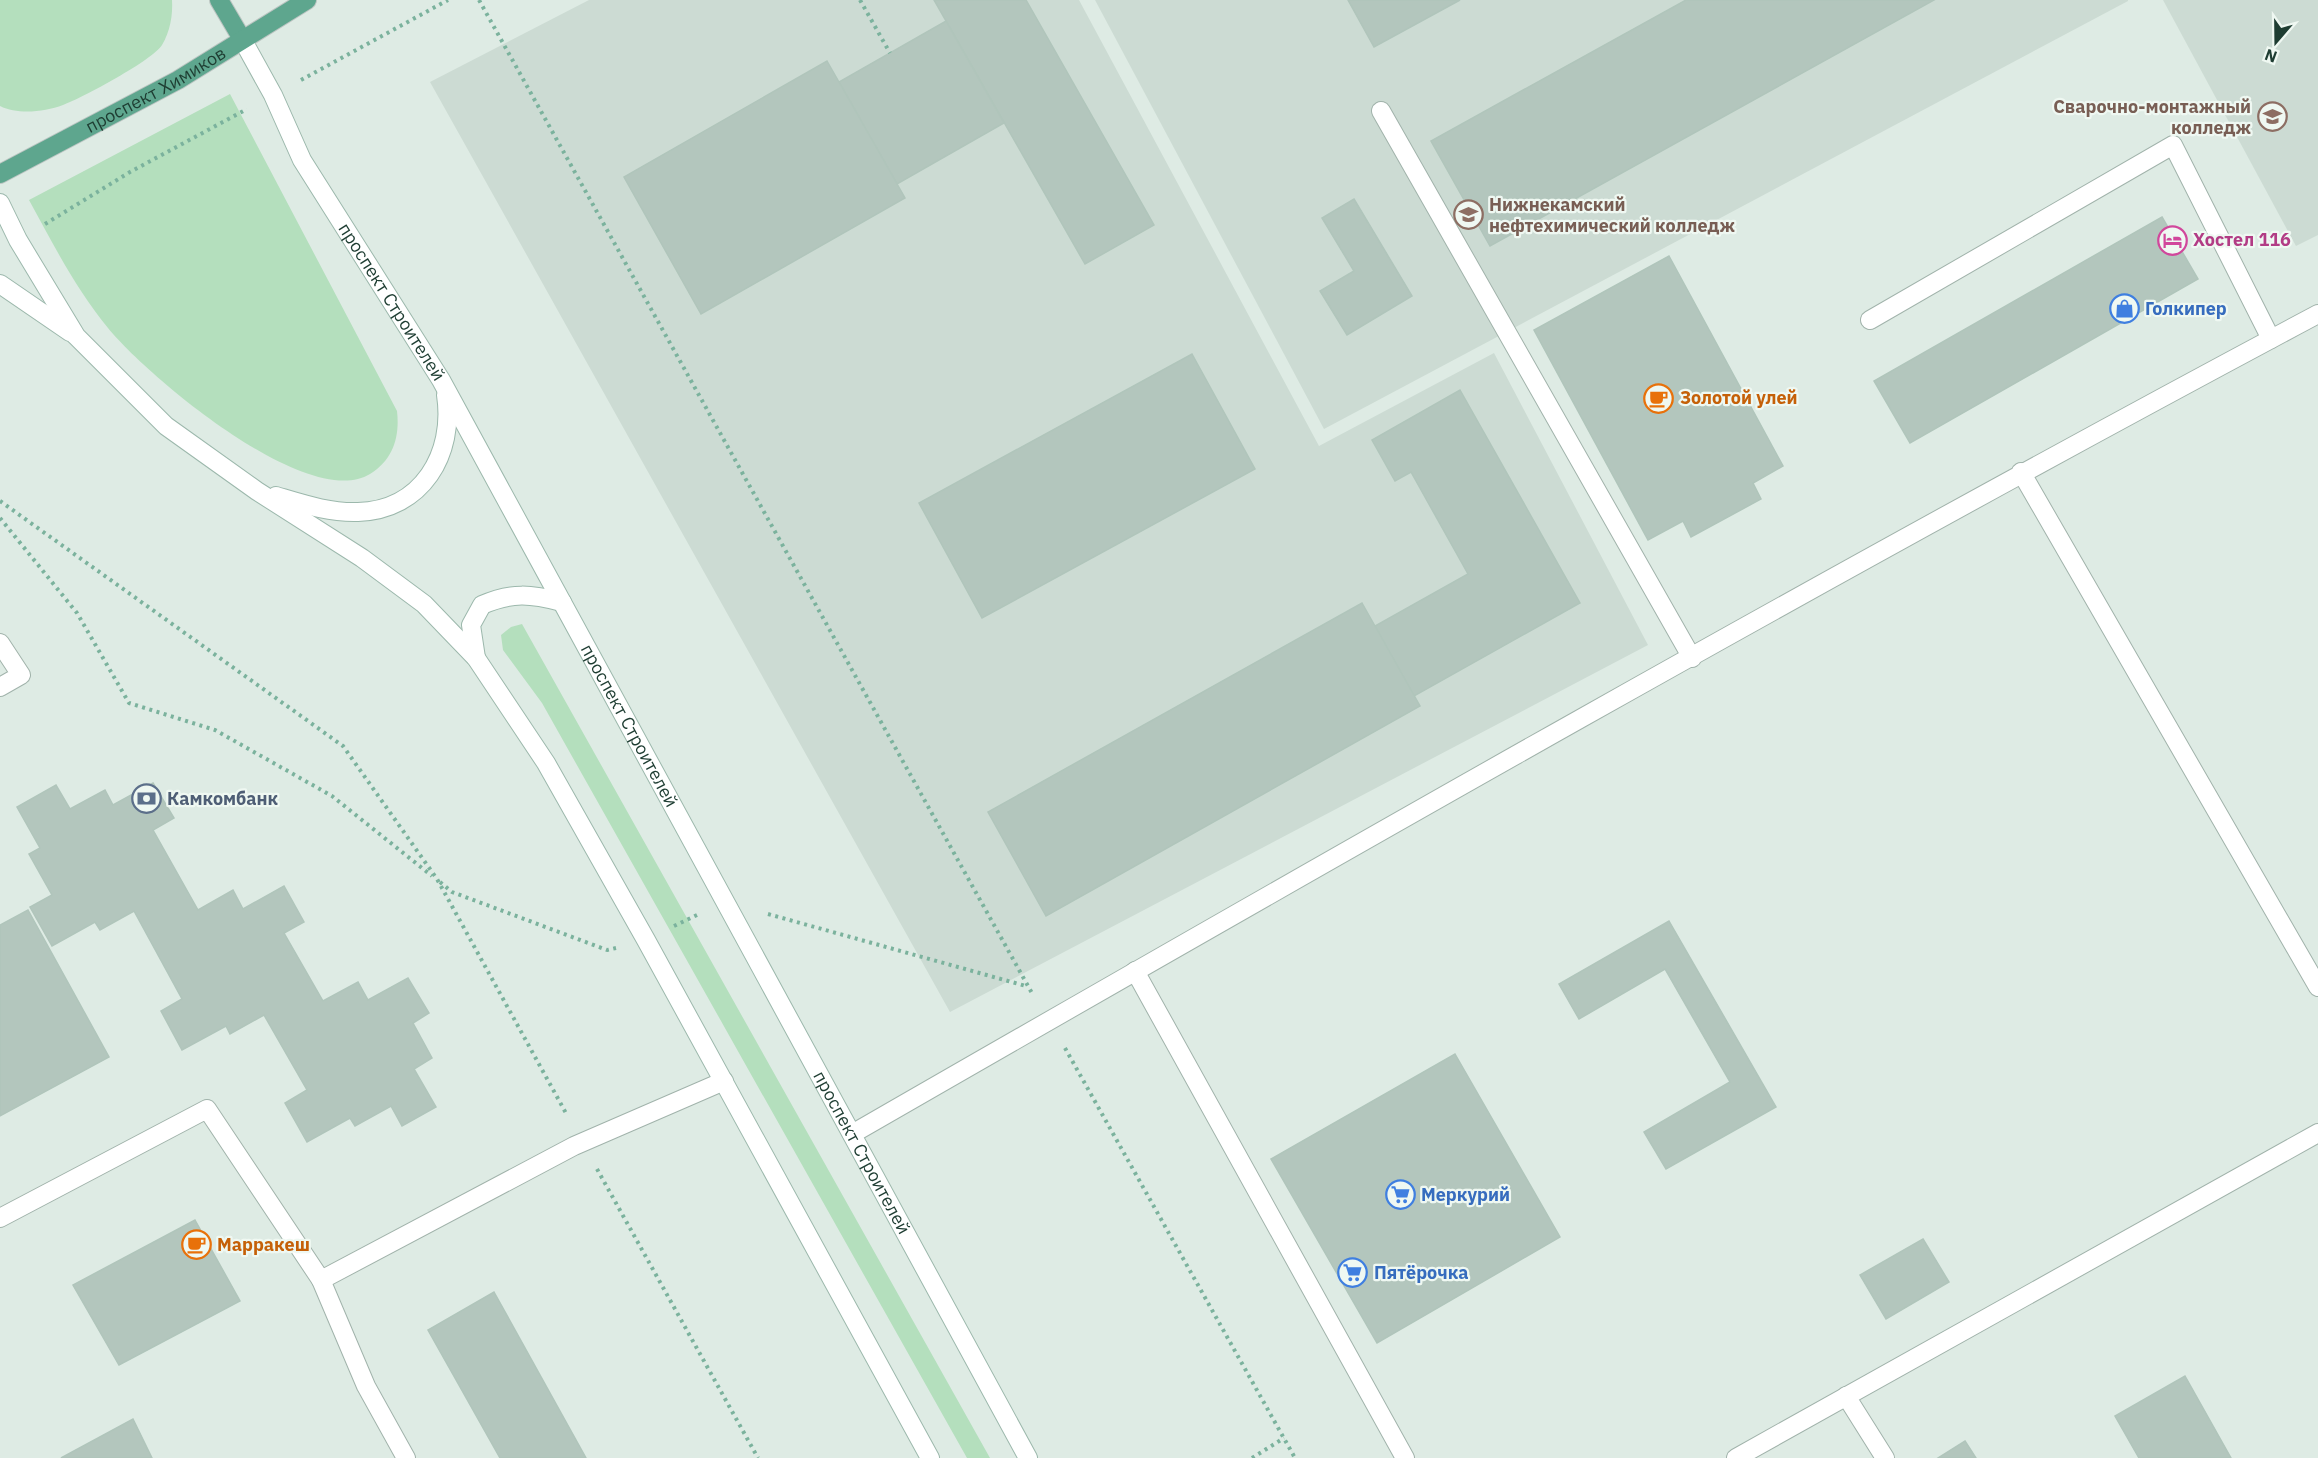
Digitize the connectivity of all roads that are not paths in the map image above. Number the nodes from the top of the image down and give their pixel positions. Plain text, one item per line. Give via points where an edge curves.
1 (219, 0) edge
2 (308, 0) edge
3 (242, 39) junction
4 (1381, 111) dead end
5 (0, 174) edge
6 (0, 203) edge
7 (0, 284) edge
8 (2318, 314) edge
9 (1870, 320) dead end
10 (76, 336) junction
11 (2271, 339) junction
12 (441, 380) junction
13 (2021, 472) junction
14 (257, 491) junction
15 (562, 602) junction
16 (0, 643) edge
17 (476, 658) junction
18 (1692, 658) junction
19 (0, 687) edge
20 (1136, 971) junction
21 (2318, 987) edge
22 (724, 1081) junction
23 (852, 1134) junction
24 (2317, 1135) edge
25 (0, 1218) edge
26 (321, 1280) junction
27 (1846, 1396) junction
28 (406, 1458) edge
29 (930, 1458) edge
30 (1028, 1458) edge
31 (1406, 1458) edge
32 (1736, 1458) edge
33 (1884, 1458) edge

1 - 3 main road, проспект Строителей
2 - 3 main road, проспект Химиков
3 - 5 main road, проспект Химиков via 178,80
3 - 12 main road, проспект Строителей via 302,160
4 - 18 main road
6 - 10 main road
7 - 10 main road
8 - 11 main road
9 - 11 main road via 2174,145
10 - 14 main road via 166,426
11 - 13 main road
12 - 14 main road via 449,414 448,433 435,468 411,494 377,510 359,512 331,511
12 - 15 main road, проспект Строителей
13 - 18 main road
13 - 21 main road
14 - 17 main road via 362,558 424,604
15 - 17 main road via 534,595 503,596 482,605 471,625
15 - 23 main road, проспект Строителей
16 - 19 main road via 21,675
17 - 22 main road via 546,763
18 - 20 main road
20 - 23 main road
20 - 31 main road
22 - 26 main road via 574,1146
22 - 29 main road
23 - 30 main road, проспект Строителей
24 - 27 main road
25 - 26 main road via 207,1109
26 - 28 main road via 366,1386
27 - 32 main road
27 - 33 main road

